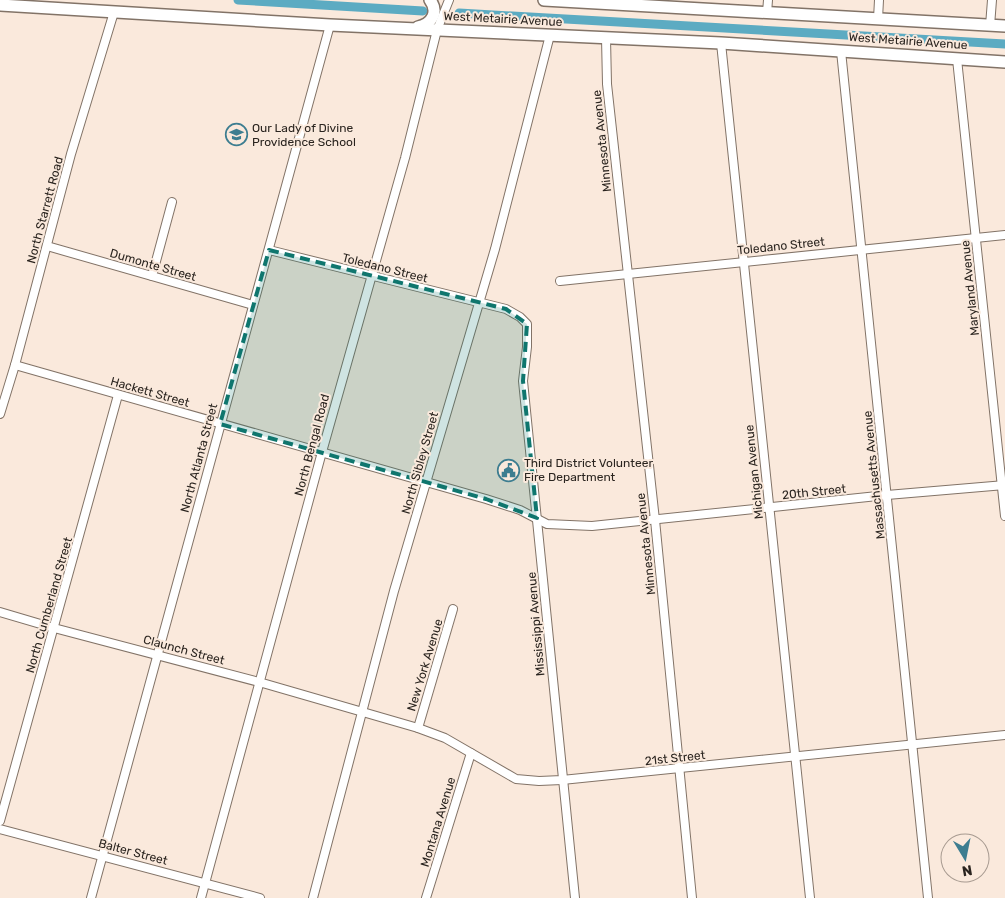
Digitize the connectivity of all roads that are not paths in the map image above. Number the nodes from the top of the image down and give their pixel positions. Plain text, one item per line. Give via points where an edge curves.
1 (430, 0) edge
2 (449, 0) edge
3 (544, 0) edge
4 (563, 0) edge
5 (768, 0) edge
6 (879, 0) edge
7 (992, 0) edge
8 (621, 2) edge
9 (0, 4) edge
10 (114, 12) junction
11 (767, 13) junction
12 (878, 19) junction
13 (330, 25) junction
14 (990, 26) junction
15 (1005, 26) edge
16 (409, 29) junction
17 (437, 30) junction
18 (550, 35) junction
19 (606, 38) junction
20 (721, 43) junction
21 (841, 51) junction
22 (957, 58) junction
23 (1005, 62) edge
24 (172, 202) dead end
25 (1005, 235) edge
26 (976, 238) junction
27 (47, 246) junction
28 (861, 249) junction
29 (269, 250) junction
30 (744, 261) junction
31 (627, 274) junction
32 (152, 276) junction
33 (371, 276) junction
34 (560, 282) dead end
35 (479, 303) junction
36 (253, 305) junction
37 (527, 347) joint
38 (15, 366) junction
39 (118, 395) junction
40 (0, 412) edge
41 (220, 424) junction
42 (322, 452) junction
43 (426, 482) junction
44 (1003, 485) edge
45 (887, 496) junction
46 (769, 508) junction
47 (1005, 516) edge
48 (537, 518) junction
49 (655, 520) junction
50 (453, 609) dead end
51 (0, 612) edge
52 (54, 628) junction
53 (158, 655) junction
54 (259, 682) junction
55 (362, 711) junction
56 (418, 728) junction
57 (1005, 735) edge
58 (913, 745) junction
59 (471, 753) junction
60 (794, 757) junction
61 (678, 769) junction
62 (562, 780) junction
63 (0, 821) edge
64 (0, 828) edge
65 (102, 856) junction
66 (205, 883) junction
67 (91, 898) edge
68 (201, 898) edge
69 (260, 898) edge
70 (312, 898) edge
71 (426, 898) edge
72 (574, 898) edge
73 (692, 898) edge
74 (810, 898) edge
75 (928, 898) edge

1 - 16 main road via 434,5 434,16 430,22
2 - 17 street, North Bengal Road
3 - 4 main road, West Metairie Avenue
4 - 8 main road, West Metairie Avenue
5 - 11 street
6 - 12 street
7 - 14 street
8 - 11 main road, West Metairie Avenue
9 - 10 main road, West Metairie Avenue
10 - 13 main road, West Metairie Avenue
10 - 27 street, North Starrett Road
11 - 12 main road, West Metairie Avenue
12 - 14 main road, West Metairie Avenue
13 - 16 main road, West Metairie Avenue
13 - 29 street, North Atlanta Street
14 - 15 main road, West Metairie Avenue
16 - 17 main road, West Metairie Avenue
17 - 18 main road, West Metairie Avenue
17 - 33 street, North Bengal Road
18 - 19 main road, West Metairie Avenue
18 - 35 street, North Sibley Street
19 - 20 main road, West Metairie Avenue
19 - 31 street, Minnesota Avenue via 607,84
20 - 21 main road, West Metairie Avenue
20 - 30 street, Michigan Avenue
21 - 22 main road, West Metairie Avenue
21 - 28 street, Massachusetts Avenue
22 - 23 main road, West Metairie Avenue
22 - 26 street, Maryland Avenue
24 - 32 street
25 - 26 street, Toledano Street
26 - 28 street, Toledano Street
26 - 44 street, Maryland Avenue
27 - 32 street, Dumonte Street
27 - 38 street, North Starrett Road
28 - 30 street, Toledano Street
28 - 45 street, Massachusetts Avenue
29 - 33 street, Toledano Street
29 - 36 street, North Atlanta Street
30 - 31 street, Toledano Street
30 - 46 street, Michigan Avenue
31 - 34 street, Toledano Street
31 - 49 street, Minnesota Avenue
32 - 36 street, Dumonte Street
33 - 35 street, Toledano Street
33 - 42 street, North Bengal Road
35 - 37 street, Toledano Street via 506,309 520,317 526,324
35 - 43 street, North Sibley Street
36 - 41 street, North Atlanta Street
37 - 48 street, Mississippi Avenue via 523,381
38 - 39 street, Hackett Street
38 - 40 street, North Starrett Road
39 - 41 street, Hackett Street
39 - 52 street, North Cumberland Street
41 - 42 street, Hackett Street
41 - 53 street, North Atlanta Street
42 - 43 street, Hackett Street
42 - 54 street, North Bengal Road
43 - 48 street, Hackett Street
43 - 55 street, North Sibley Street
44 - 45 street, 20th Street
44 - 47 street, Maryland Avenue
45 - 46 street, 20th Street
45 - 58 street, Massachusetts Avenue
46 - 49 street, 20th Street
46 - 60 street, Michigan Avenue
48 - 49 street, 20th Street via 547,524 592,526
48 - 62 street, Mississippi Avenue
49 - 61 street, Minnesota Avenue
50 - 56 street, New York Avenue
51 - 52 street, Claunch Street
52 - 53 street, Claunch Street
52 - 63 street, North Cumberland Street
53 - 54 street, Claunch Street
53 - 65 street, North Atlanta Street
54 - 55 street, Claunch Street
54 - 66 street, North Bengal Road
55 - 56 street, 21st Street
55 - 70 street, North Sibley Street
56 - 59 street, 21st Street
57 - 58 street, 21st Street
58 - 60 street, 21st Street
58 - 75 street, Massachusetts Avenue
59 - 62 street, 21st Street via 516,779
59 - 71 street, Montana Avenue
60 - 61 street, 21st Street
60 - 74 street, Michigan Avenue
61 - 62 street, 21st Street
61 - 73 street, Minnesota Avenue
62 - 72 street, Mississippi Avenue
64 - 65 street, Balter Street
65 - 66 street, Balter Street
65 - 67 street, North Atlanta Street
66 - 68 street, North Bengal Road
66 - 69 street, Balter Street

